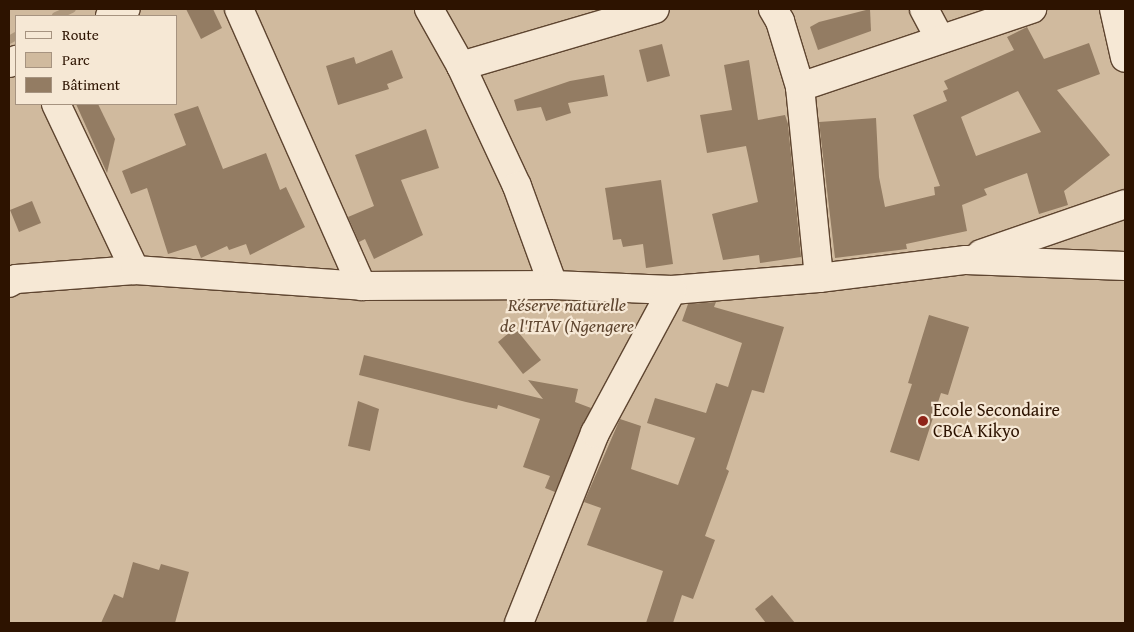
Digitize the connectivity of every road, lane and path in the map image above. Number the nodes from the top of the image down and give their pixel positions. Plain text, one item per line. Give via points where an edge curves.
1 (126, 9) edge
2 (239, 9) edge
3 (429, 9) edge
4 (655, 9) edge
5 (773, 9) edge
6 (924, 9) edge
7 (1032, 9) edge
8 (1114, 9) edge
9 (112, 15) edge
10 (940, 39) junction
11 (1125, 58) edge
12 (461, 66) junction
13 (800, 87) junction
14 (56, 105) edge
15 (1125, 204) edge
16 (966, 260) junction
17 (1125, 266) edge
18 (135, 270) junction
19 (819, 278) junction
20 (9, 283) edge
21 (553, 284) junction
22 (362, 286) junction
23 (672, 290) junction
24 (518, 623) edge

1 - 9 street
2 - 22 street
3 - 12 street
4 - 12 street
5 - 13 street via 780,21
6 - 10 street
7 - 10 street
8 - 11 street
10 - 13 street
12 - 21 street via 517,186
13 - 19 street
14 - 18 street
15 - 16 street
16 - 17 street
16 - 19 street
18 - 20 street via 16,279
18 - 22 street
19 - 23 street
21 - 22 street
21 - 23 street
23 - 24 street via 595,433

